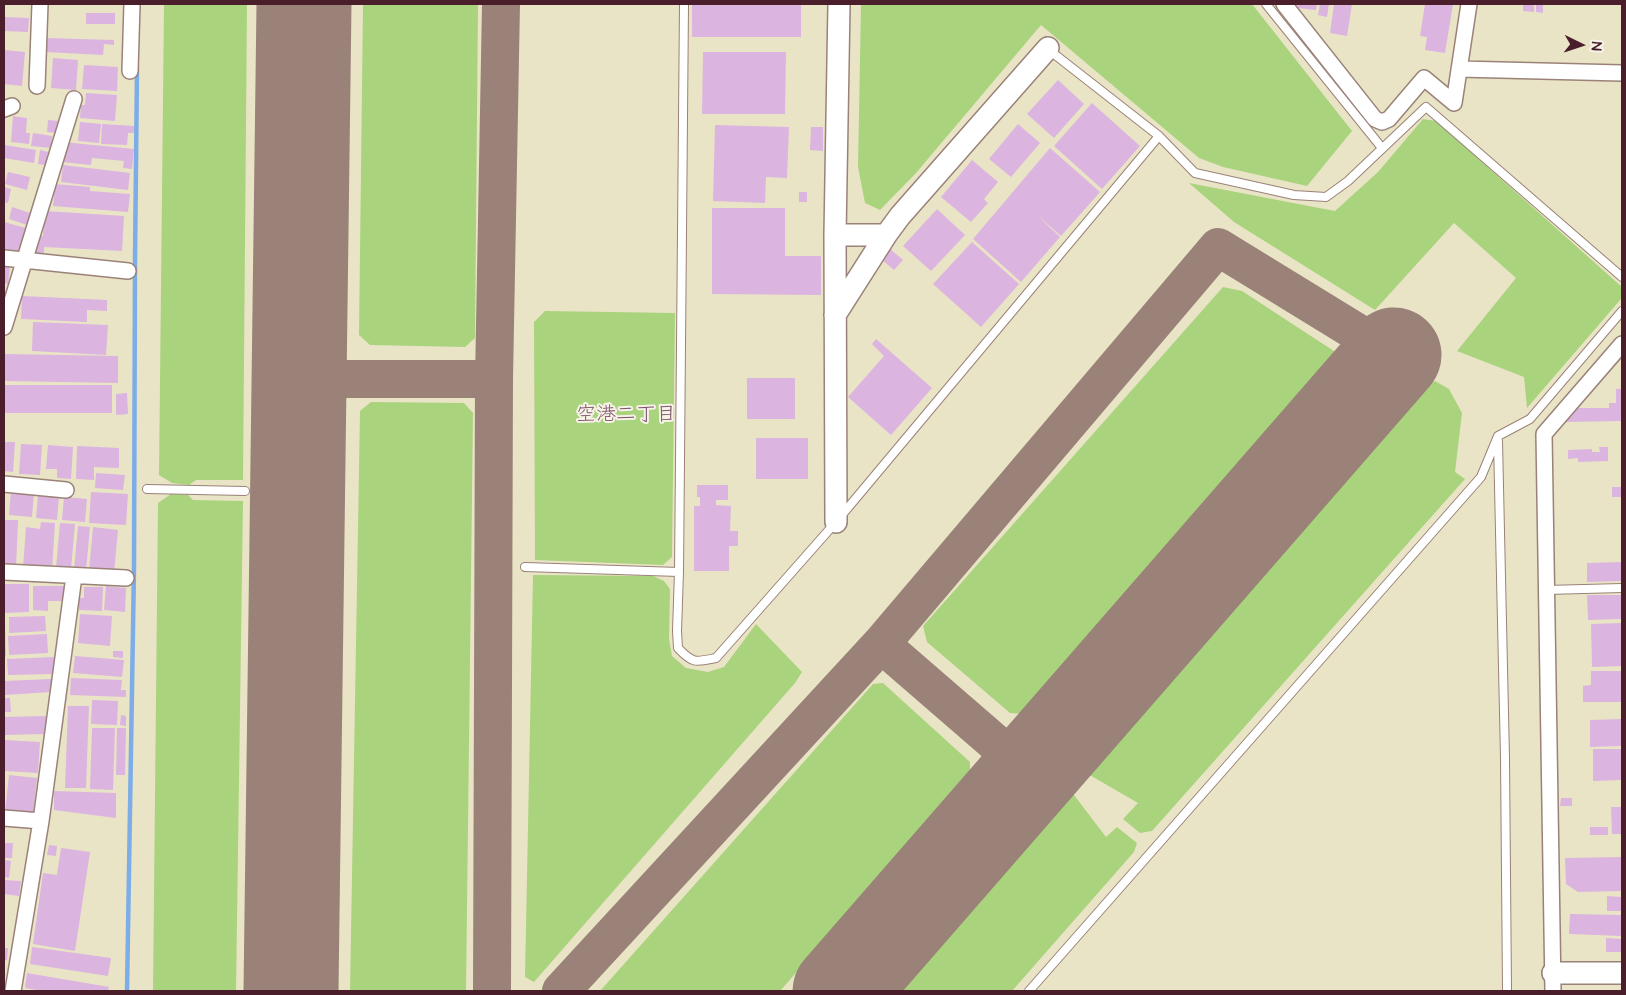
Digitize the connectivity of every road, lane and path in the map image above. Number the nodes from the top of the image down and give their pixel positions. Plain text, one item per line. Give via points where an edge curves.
1 (40, 4) edge
2 (132, 4) edge
3 (684, 4) edge
4 (838, 4) edge
5 (1266, 4) edge
6 (1284, 4) edge
7 (1469, 4) edge
8 (1048, 48) joint
9 (1459, 69) junction
10 (130, 71) dead end
11 (1622, 73) edge
12 (37, 86) dead end
13 (74, 99) dead end
14 (1159, 136) junction
15 (1382, 148) junction
16 (835, 235) junction
17 (886, 235) junction
18 (4, 258) edge
19 (24, 260) junction
20 (128, 271) dead end
21 (1622, 277) edge
22 (1622, 311) edge
23 (835, 315) junction
24 (4, 327) edge
25 (1622, 344) edge
26 (1498, 436) junction
27 (4, 484) edge
28 (147, 489) dead end
29 (66, 490) dead end
30 (245, 491) dead end
31 (836, 522) junction
32 (524, 567) dead end
33 (4, 572) edge
34 (679, 572) junction
35 (74, 576) junction
36 (126, 578) dead end
37 (1622, 588) edge
38 (1546, 590) junction
39 (4, 818) edge
40 (41, 821) junction
41 (1622, 973) edge
42 (1553, 982) edge
43 (13, 991) edge
44 (1029, 991) edge
45 (1507, 991) edge

1 - 12 street
2 - 10 street
3 - 34 lane
4 - 16 street
5 - 15 lane
6 - 9 street via 1375,119 1382,122 1389,119 1424,78 1454,103
7 - 9 street
8 - 14 lane
8 - 17 street
9 - 11 street
13 - 19 street
14 - 15 lane via 1195,173 1294,195 1326,197
14 - 31 lane
15 - 21 lane via 1426,106
16 - 17 street
16 - 23 street
17 - 23 street
18 - 19 street
19 - 20 street
19 - 24 street
22 - 26 lane via 1530,418
23 - 31 street
25 - 38 street via 1544,434
26 - 44 lane via 1481,477
26 - 45 lane
27 - 29 street
28 - 30 lane
31 - 34 lane via 716,658 689,659 678,648
32 - 34 lane
33 - 35 street
35 - 36 street
35 - 40 street
37 - 38 lane
38 - 42 street
39 - 40 street
40 - 43 street
41 - 42 street

